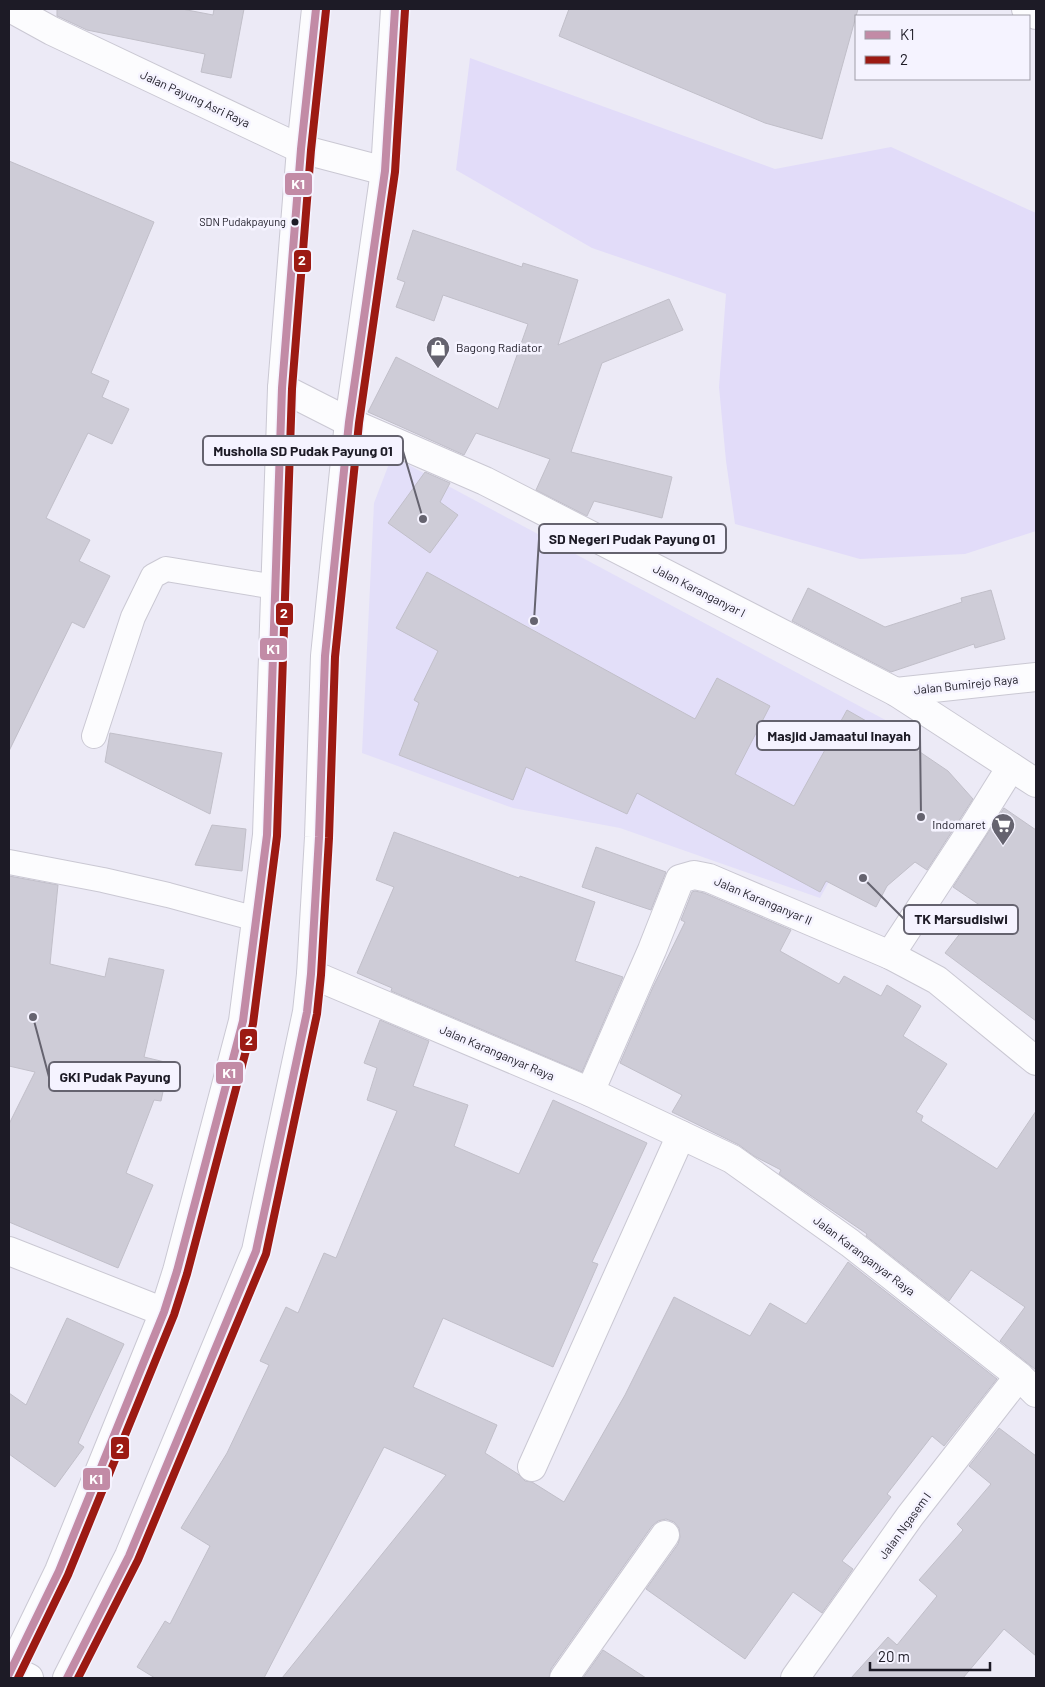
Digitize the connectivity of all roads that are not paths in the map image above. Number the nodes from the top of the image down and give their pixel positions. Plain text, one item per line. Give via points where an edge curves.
1 (12, 9) edge
2 (316, 9) edge
3 (395, 9) edge
4 (1026, 9) edge
5 (1036, 14) edge
6 (301, 149) junction
7 (385, 171) junction
8 (282, 388) junction
9 (349, 422) junction
10 (275, 587) junction
11 (1036, 677) edge
12 (896, 692) junction
13 (94, 736) dead end
14 (1011, 767) junction
15 (1036, 783) edge
16 (9, 862) edge
17 (256, 919) junction
18 (890, 955) junction
19 (312, 974) junction
20 (1036, 1061) edge
21 (590, 1092) junction
22 (681, 1135) junction
23 (9, 1252) edge
24 (164, 1312) junction
25 (1027, 1385) edge
26 (532, 1467) dead end
27 (665, 1535) dead end
28 (16, 1674) edge
29 (68, 1678) edge
30 (564, 1678) edge
31 (795, 1678) edge

1 - 6 main road, Jalan Payung Asri Raya
2 - 6 main road
3 - 7 main road
4 - 5 main road
6 - 7 main road, Jalan Payung Asri Raya
6 - 8 main road
7 - 9 main road
8 - 9 main road, Jalan Karanganyar I
8 - 10 main road
9 - 12 main road, Jalan Karanganyar I via 484,481
9 - 19 main road via 325,656
10 - 13 lane via 166,569 153,576 133,617
10 - 17 main road via 267,835
11 - 12 main road, Jalan Bumirejo Raya
12 - 14 main road, Jalan Karanganyar I
14 - 15 main road, Jalan Karanganyar I
14 - 18 main road
16 - 17 lane via 168,895
17 - 24 main road via 243,1022
18 - 20 main road, Jalan Karanganyar II via 938,980
18 - 21 main road, Jalan Karanganyar II via 709,878 694,875 680,879
19 - 21 main road, Jalan Karanganyar Raya
19 - 29 main road via 307,1012 256,1251 129,1556
21 - 22 main road, Jalan Karanganyar Raya
22 - 25 main road, Jalan Karanganyar Raya via 732,1159 763,1181 850,1244
22 - 26 main road
23 - 24 main road
24 - 28 main road
25 - 31 main road, Jalan Ngasem I via 910,1516
27 - 30 main road

